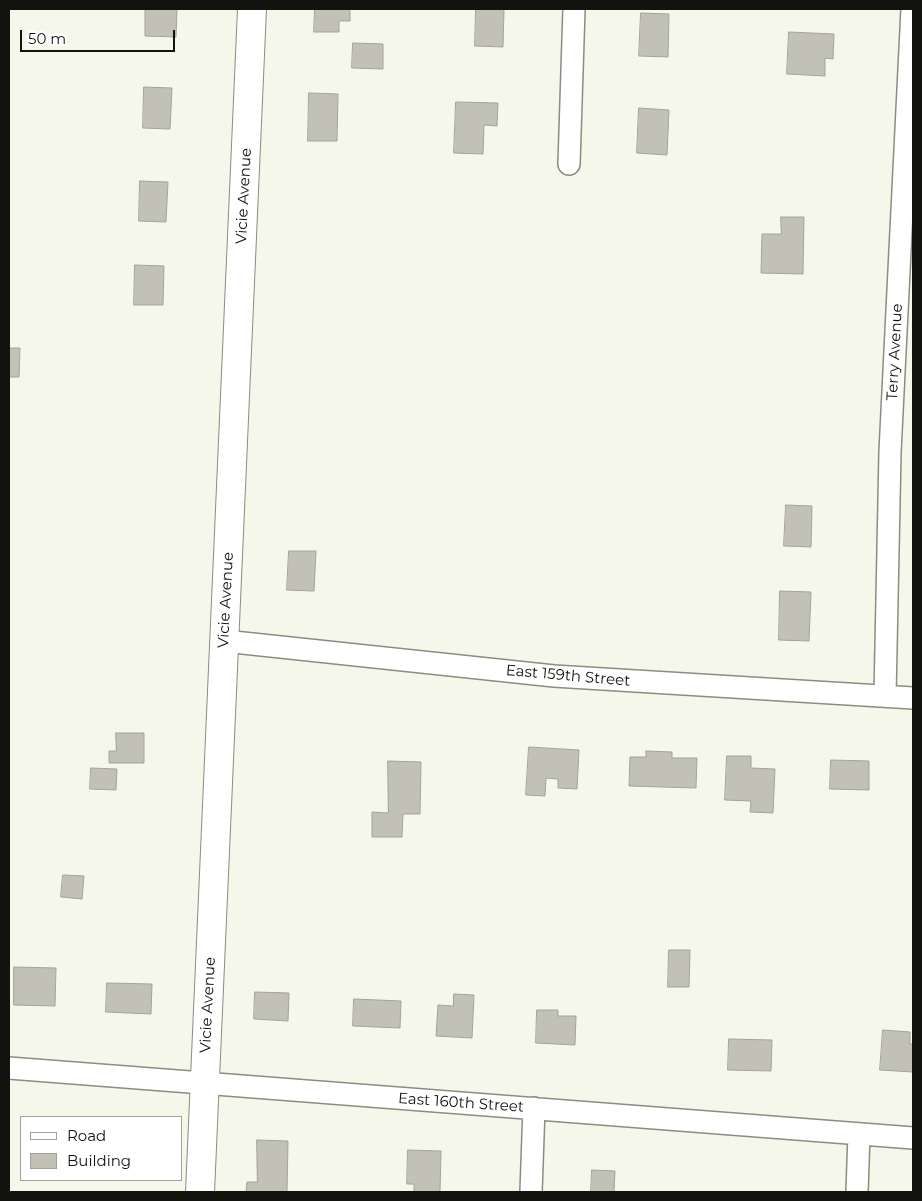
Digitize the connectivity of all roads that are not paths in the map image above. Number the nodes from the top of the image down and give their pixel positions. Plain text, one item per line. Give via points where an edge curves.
1 (252, 9) edge
2 (574, 9) edge
3 (912, 9) edge
4 (569, 164) dead end
5 (224, 641) junction
6 (885, 696) junction
7 (913, 698) edge
8 (9, 1068) edge
9 (204, 1083) junction
10 (534, 1108) junction
11 (859, 1134) junction
12 (913, 1138) edge
13 (200, 1192) edge
14 (531, 1192) edge
15 (857, 1192) edge

1 - 5 street, Vicie Avenue
2 - 4 street
3 - 6 street, Terry Avenue via 890,452
5 - 6 street, East 159th Street via 554,676
5 - 9 street, Vicie Avenue
6 - 7 street, East 159th Street
8 - 9 street, East 160th Street
9 - 10 street, East 160th Street
9 - 13 street, Vicie Avenue
10 - 11 street, East 160th Street
10 - 14 street
11 - 12 street, East 160th Street
11 - 15 street

